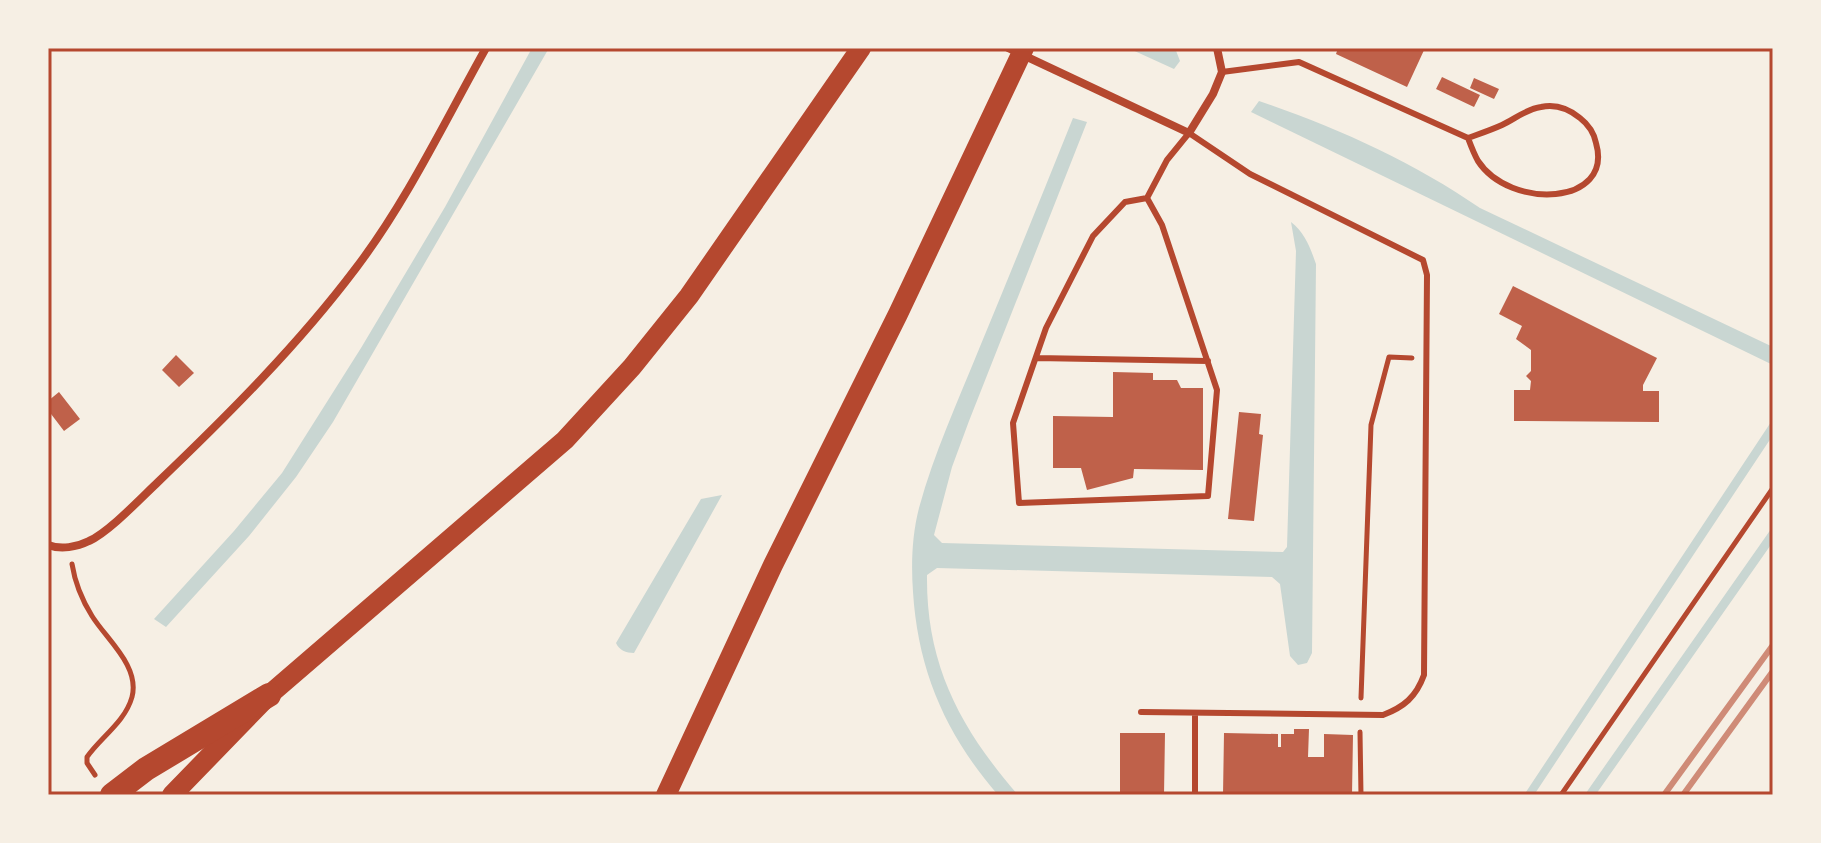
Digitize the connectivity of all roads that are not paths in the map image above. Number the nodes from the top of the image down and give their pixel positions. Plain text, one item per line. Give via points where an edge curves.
1 (486, 48) edge
2 (861, 48) edge
3 (1217, 48) edge
4 (1018, 50) edge
5 (1222, 72) junction
6 (1189, 133) junction
7 (1468, 138) junction
8 (1147, 198) junction
9 (1036, 358) junction
10 (1208, 361) junction
11 (48, 545) edge
12 (269, 695) junction
13 (1141, 712) dead end
14 (1195, 713) junction
15 (113, 795) edge
16 (172, 795) edge
17 (666, 795) edge
18 (1195, 795) edge

1 - 11 street via 409,186 348,278 287,351 219,423 92,540 69,547
2 - 12 main road via 689,296 575,430
3 - 5 street
4 - 6 street
4 - 17 main road via 898,314
5 - 6 street
5 - 7 lane via 1299,62
6 - 8 lane
6 - 14 lane via 1250,174 1423,260 1427,275 1424,675 1418,689 1397,710 1383,715
7 - 7 lane via 1479,162 1496,180 1519,192 1569,192 1587,181 1597,166 1594,135 1573,112 1557,107 1526,111
8 - 9 lane via 1125,202 1093,236
8 - 10 lane via 1162,225
9 - 10 lane
9 - 10 lane via 1013,423 1019,503 1208,496 1217,390
12 - 15 highway via 146,769
12 - 16 main road
13 - 14 lane
14 - 18 lane

